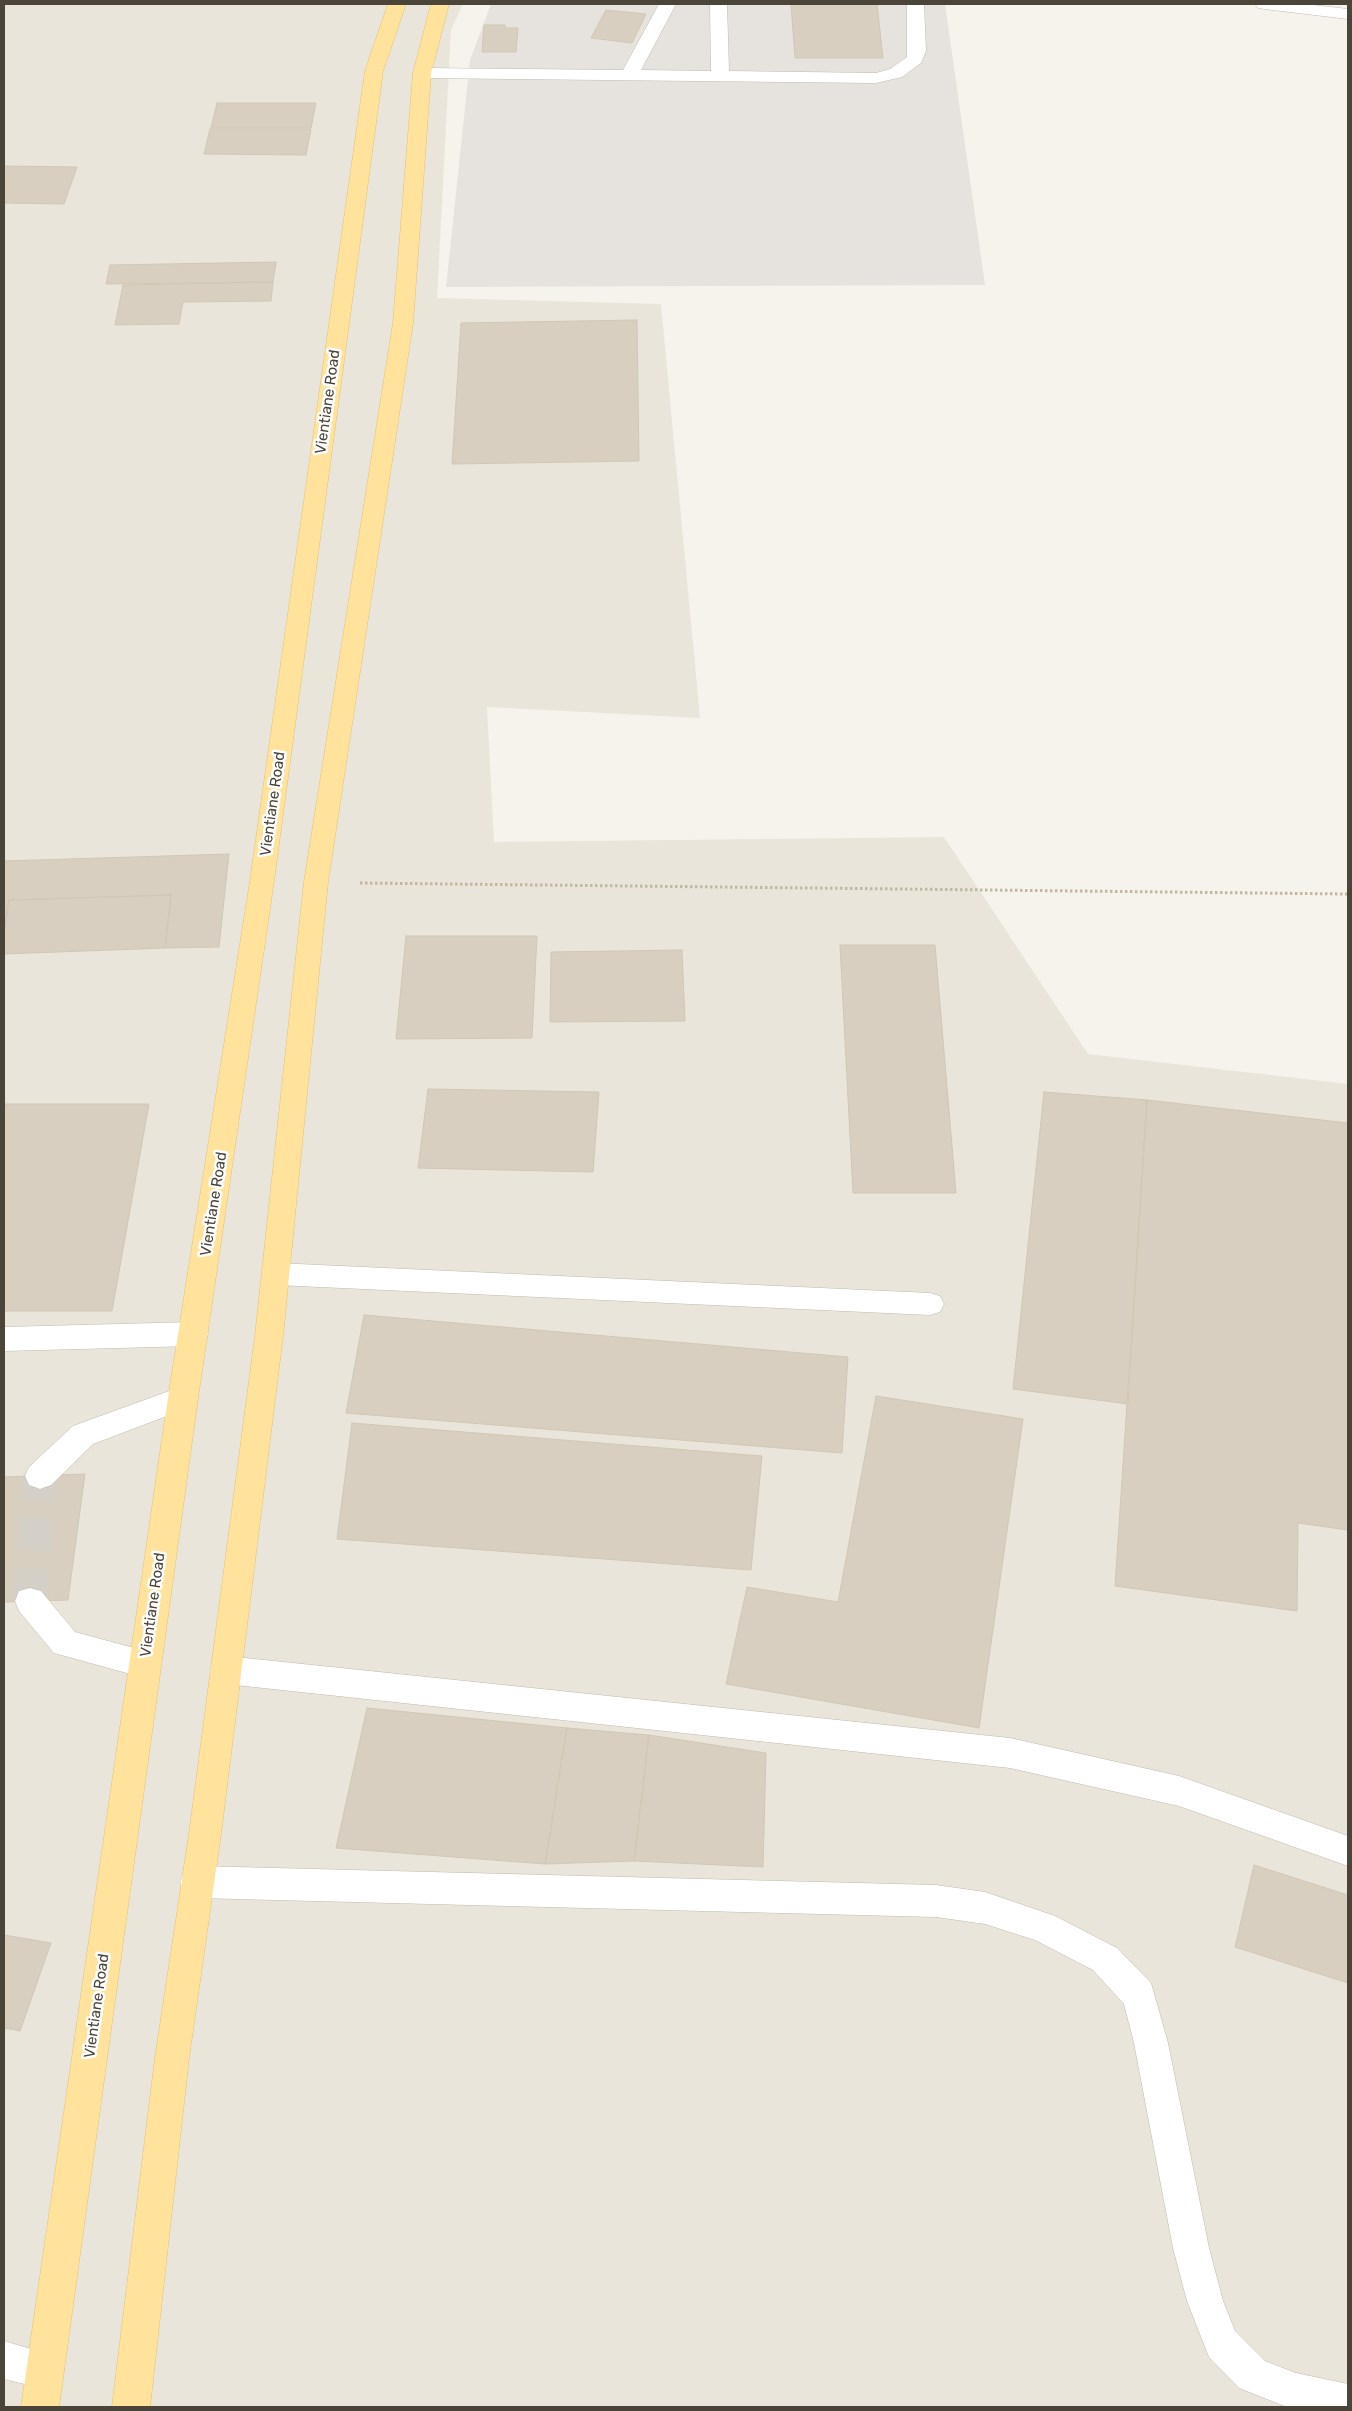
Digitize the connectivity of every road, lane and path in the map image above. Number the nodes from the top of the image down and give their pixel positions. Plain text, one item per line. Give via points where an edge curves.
1 (397, 4) edge
2 (440, 4) edge
3 (667, 4) edge
4 (718, 4) edge
5 (914, 4) edge
6 (1264, 4) edge
7 (1348, 14) edge
8 (422, 73) junction
9 (629, 75) junction
10 (720, 76) junction
11 (316, 882) junction
12 (1348, 894) edge
13 (276, 1274) junction
14 (930, 1304) dead end
15 (194, 1334) junction
16 (4, 1339) edge
17 (182, 1398) junction
18 (40, 1476) tunnel mouth
19 (30, 1601) tunnel mouth
20 (145, 1664) junction
21 (226, 1670) junction
22 (1348, 1851) edge
23 (197, 1882) junction
24 (4, 2360) edge
25 (46, 2370) junction
26 (1348, 2403) edge
27 (40, 2407) edge
28 (131, 2407) edge

1 - 15 main road, Vientiane Road via 374,71 262,881
2 - 8 main road
3 - 9 street
4 - 10 street
5 - 10 street via 915,59 896,73 876,78
6 - 7 street
8 - 9 street
8 - 11 main road via 403,323
9 - 10 street
11 - 12 path
11 - 13 main road
13 - 14 street
13 - 21 main road
15 - 16 street
15 - 17 main road, Vientiane Road
17 - 18 street via 83,1435
17 - 20 main road, Vientiane Road
19 - 20 street via 65,1643
20 - 25 main road, Vientiane Road
21 - 22 street via 1010,1752 1179,1791
21 - 23 main road
23 - 26 street via 936,1902 985,1908 1043,1927 1105,1959 1139,1995 1191,2248 1222,2344 1252,2375 1296,2392
23 - 28 main road via 171,2067
24 - 25 street
25 - 27 main road, Vientiane Road

